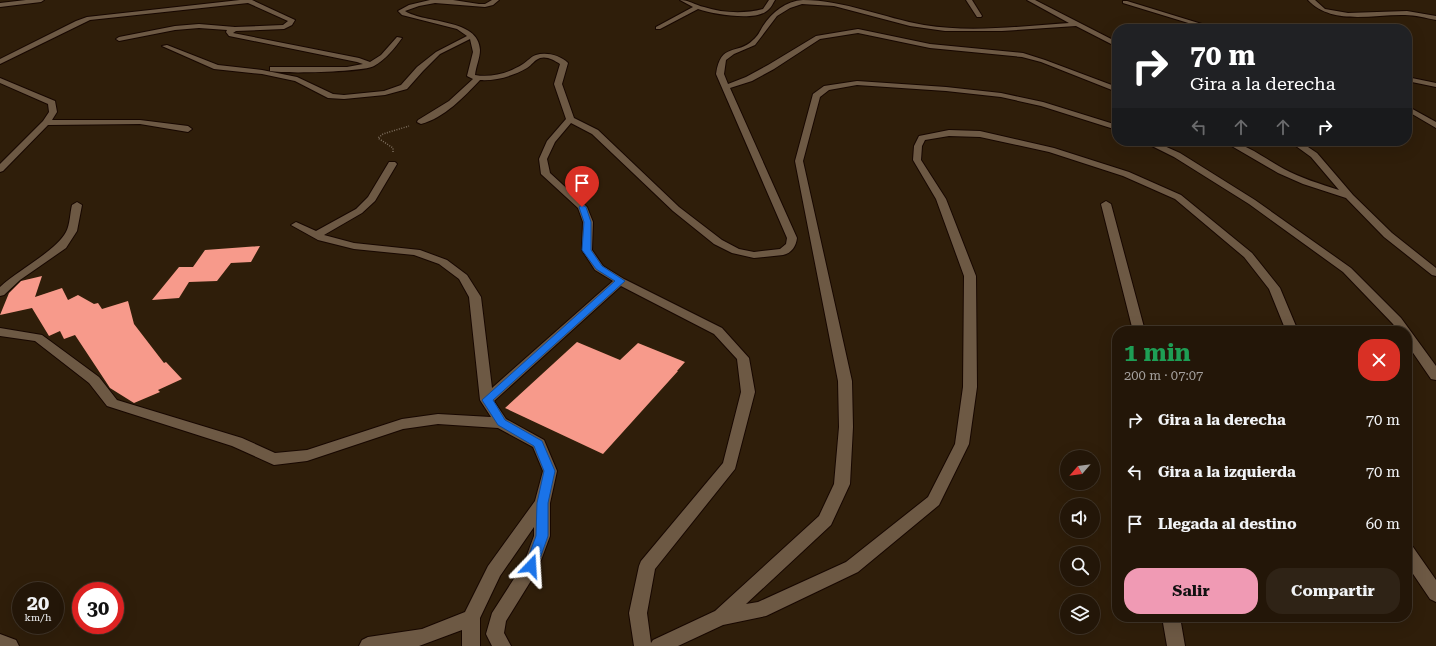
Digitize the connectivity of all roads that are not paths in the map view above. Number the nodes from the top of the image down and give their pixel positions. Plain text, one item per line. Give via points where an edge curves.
1 (41, 0) edge
2 (247, 0) edge
3 (496, 0) edge
4 (683, 0) edge
5 (772, 0) edge
6 (969, 0) edge
7 (1030, 0) edge
8 (1310, 0) edge
9 (1125, 2) dead end
10 (0, 5) edge
11 (698, 7) junction
12 (979, 16) dead end
13 (1436, 18) edge
14 (1078, 24) junction
15 (1198, 24) edge
16 (658, 28) dead end
17 (235, 29) junction
18 (472, 36) junction
19 (399, 38) dead end
20 (119, 39) dead end
21 (1112, 42) edge
22 (165, 46) dead end
23 (0, 62) edge
24 (371, 65) junction
25 (245, 70) junction
26 (477, 78) junction
27 (0, 80) edge
28 (1412, 80) edge
29 (1436, 85) edge
30 (726, 87) junction
31 (1112, 88) edge
32 (1412, 111) edge
33 (570, 120) junction
34 (46, 122) junction
35 (421, 122) road end
36 (1112, 126) edge
37 (1436, 126) edge
38 (188, 129) dead end
39 (1157, 146) edge
40 (1237, 146) edge
41 (1300, 146) edge
42 (392, 164) road end
43 (0, 169) edge
44 (1350, 197) junction
45 (1106, 204) dead end
46 (77, 205) dead end
47 (296, 225) dead end
48 (316, 235) junction
49 (1436, 273) edge
50 (620, 281) junction
51 (0, 293) edge
52 (1138, 326) edge
53 (1290, 326) edge
54 (1400, 326) edge
55 (0, 332) edge
56 (1412, 342) edge
57 (1436, 376) edge
58 (487, 400) junction
59 (501, 423) junction
60 (542, 503) junction
61 (1412, 559) edge
62 (1436, 594) edge
63 (721, 617) junction
64 (471, 618) junction
65 (1172, 622) edge
66 (0, 643) edge
67 (10, 646) edge
68 (368, 646) edge
69 (471, 646) edge
70 (502, 646) edge
71 (643, 646) edge
72 (659, 646) edge
73 (1176, 646) edge

1 - 10 street
2 - 17 street via 292,20 284,27
2 - 23 street via 89,18
3 - 18 street via 479,6 438,1 401,11 404,14 459,28
4 - 11 street
5 - 11 street via 765,10 748,14 715,12
6 - 12 street
7 - 14 street
8 - 13 street via 1332,13 1407,13
9 - 15 street
11 - 16 street
14 - 21 street
14 - 30 street via 970,30 940,28 907,23 847,4 814,0 801,2 773,16 763,34 754,43 725,57 721,63 720,74
17 - 20 street via 198,26
17 - 24 street via 229,32 232,35 359,60
18 - 25 street via 438,52 404,87 385,93 331,96 297,79
18 - 26 street via 477,44 477,58 471,69 471,76
19 - 24 street
22 - 25 street via 217,67
24 - 25 street via 347,69
26 - 33 street via 508,75 527,66 535,58 558,58 564,63 558,84
26 - 35 street via 459,98 438,114
27 - 34 street via 52,103 53,112
28 - 29 street
30 - 31 street via 771,67 818,37 858,31 930,46 1023,55
30 - 33 street via 792,238 791,246 783,252 754,255 736,251 718,242 676,209 595,132
32 - 37 street
33 - 50 street via 551,141 543,159 546,174 582,207 588,222 586,250 599,268
34 - 38 street via 140,122
34 - 43 street
36 - 63 street via 1043,104 946,89 857,83 827,88 816,96 799,161 845,381 846,427 842,484 825,520
39 - 54 street via 1177,155 1252,202 1347,270
40 - 44 street via 1281,171
41 - 44 street via 1314,155
42 - 48 street via 372,199 359,211
44 - 49 street via 1388,235
45 - 52 street
46 - 51 street via 72,231 62,246 16,278
47 - 48 street
48 - 58 street via 354,246 416,252 443,262 463,277 475,297
50 - 58 street
50 - 71 street via 718,331 743,358 748,392 730,465 647,566 638,613
53 - 63 street via 1274,288 1248,255 1178,197 1126,174 1051,150 980,134 949,133 922,138 918,146 917,160 941,199 970,276 970,387 962,444 934,501 852,566 760,610
55 - 59 street via 38,338 94,380 112,403 237,442 274,459 307,456 402,424 438,419
56 - 57 street
58 - 59 street
59 - 60 street via 539,444 550,471
60 - 64 street via 494,571
60 - 70 street via 542,536 531,566 498,619 495,634
61 - 62 street
63 - 72 street
64 - 68 street via 422,637
64 - 69 street
65 - 73 street
66 - 67 street

